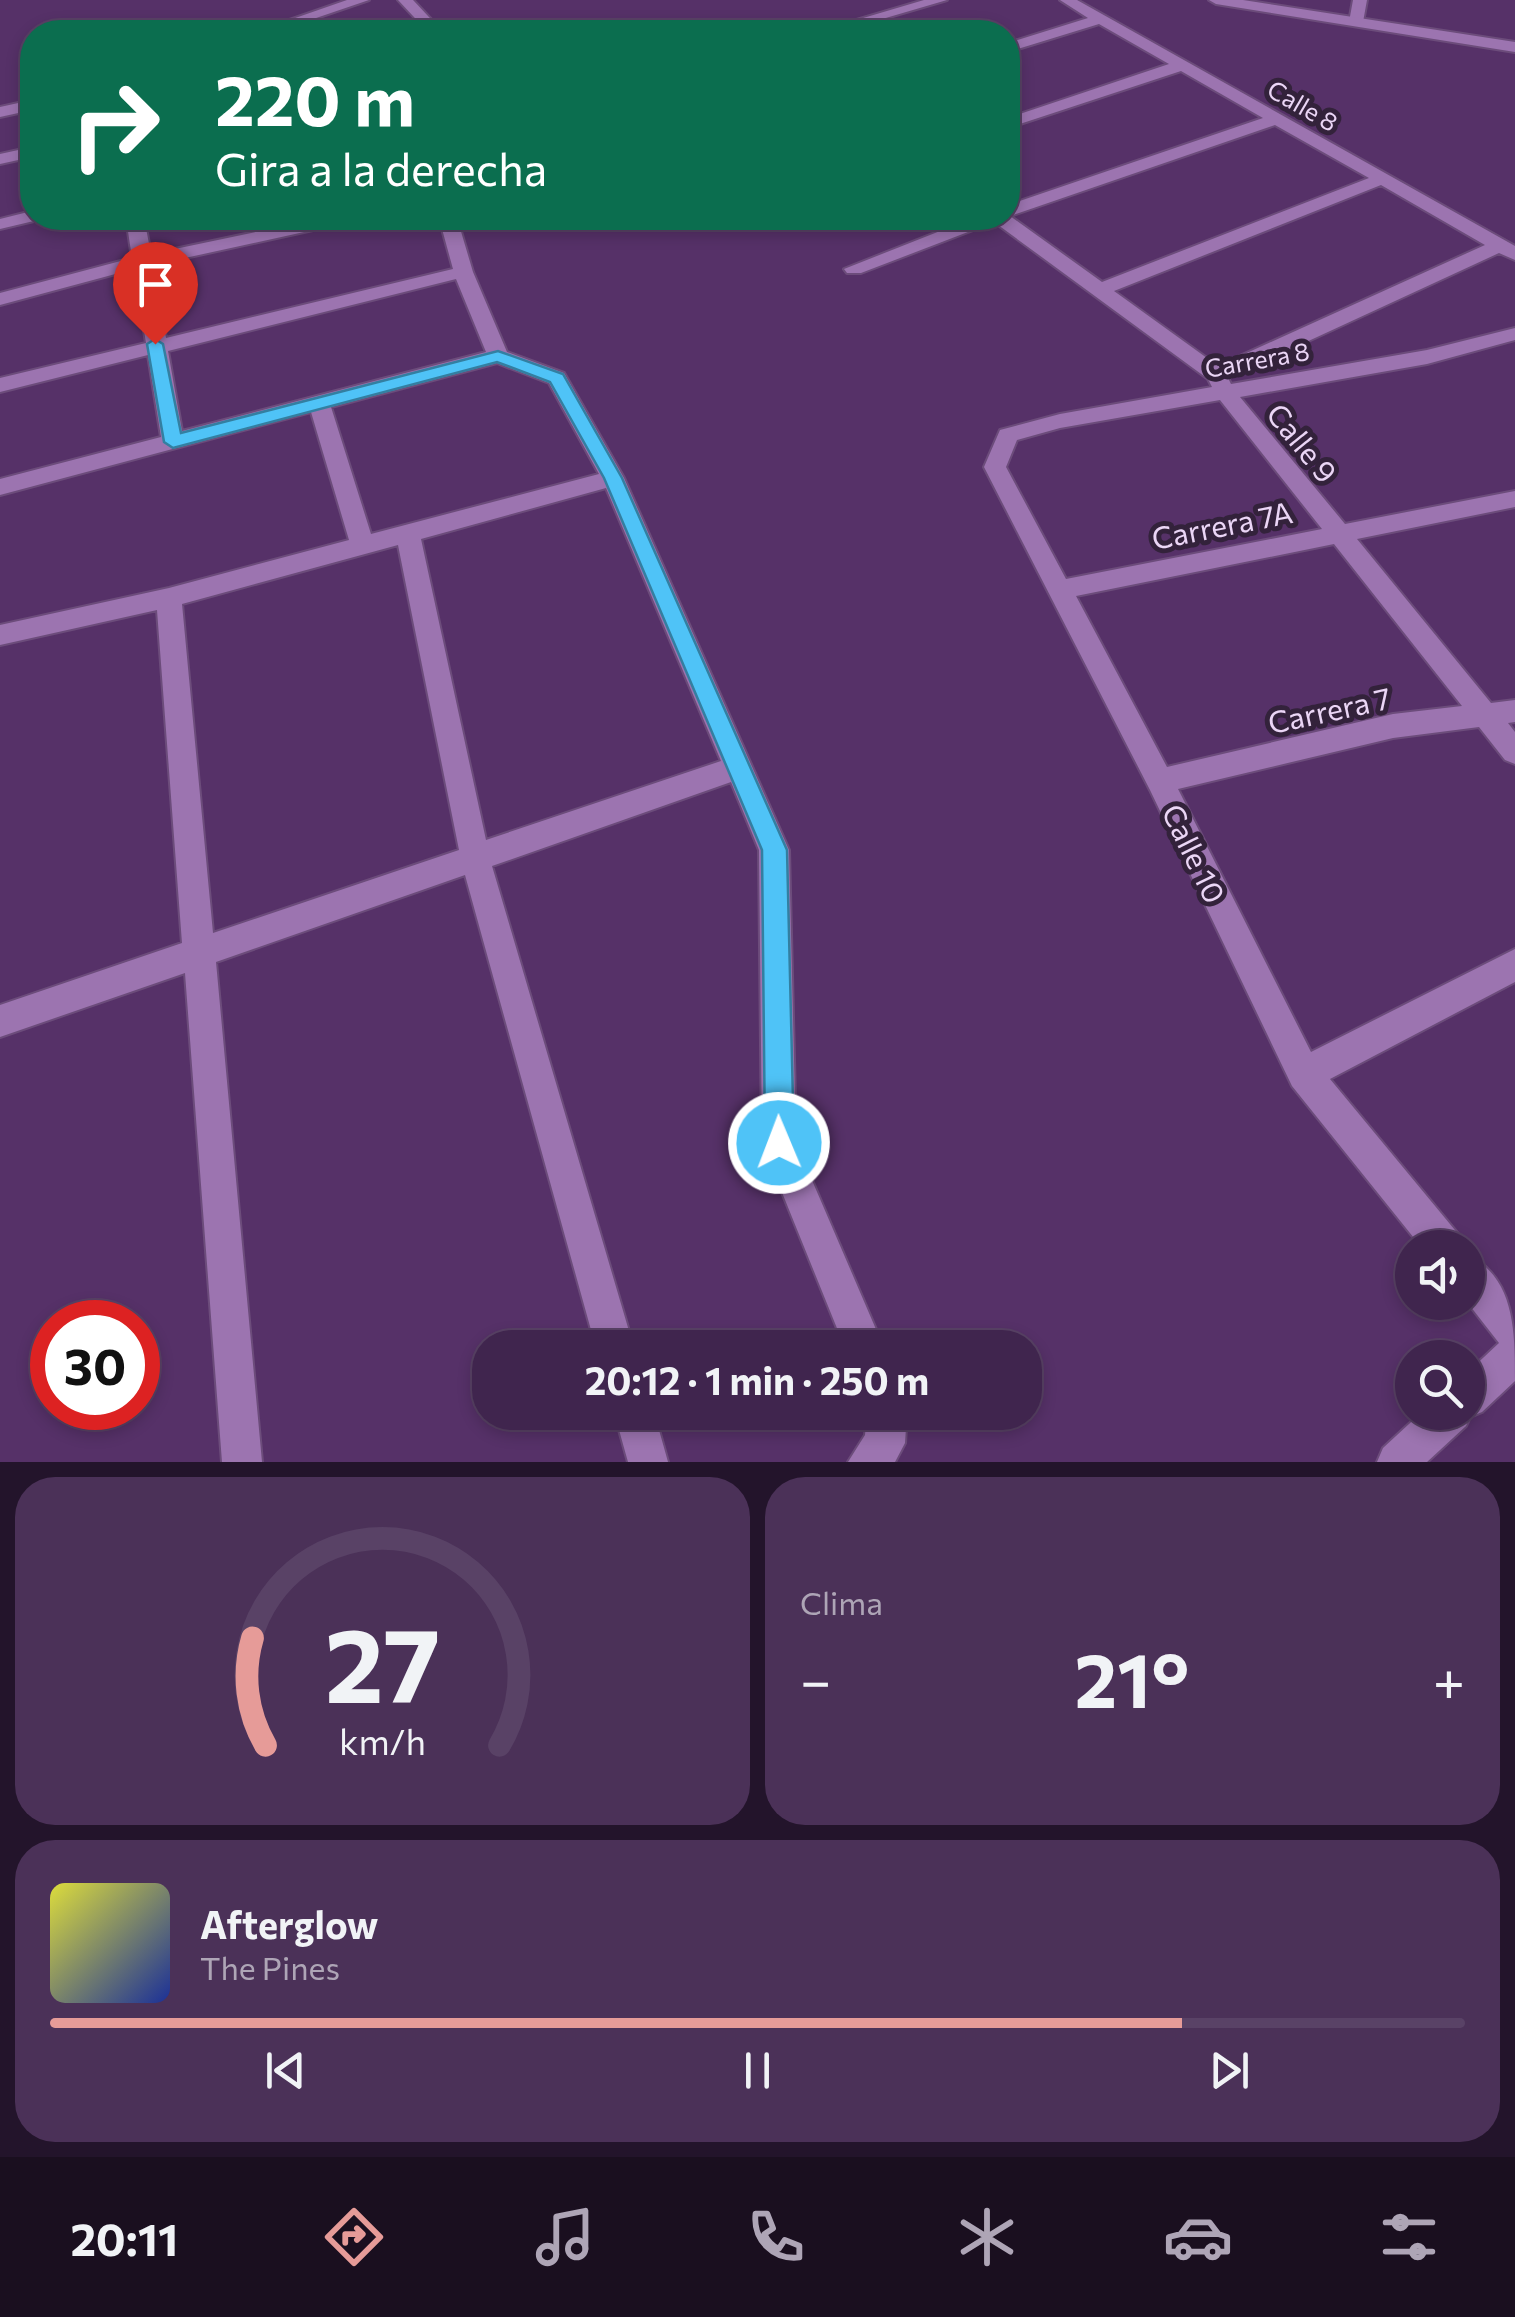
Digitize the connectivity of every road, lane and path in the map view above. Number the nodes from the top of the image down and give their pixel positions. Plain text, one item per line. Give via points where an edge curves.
1 (362, 0) edge
2 (405, 0) edge
3 (940, 0) edge
4 (1067, 0) edge
5 (1216, 0) edge
6 (1360, 0) edge
7 (1101, 19) junction
8 (300, 20) edge
9 (424, 20) edge
10 (866, 20) edge
11 (1356, 22) junction
12 (1020, 44) edge
13 (1515, 47) edge
14 (1183, 66) junction
15 (1020, 118) edge
16 (1277, 119) junction
17 (1382, 179) junction
18 (1020, 207) edge
19 (136, 230) edge
20 (289, 230) edge
21 (451, 230) edge
22 (956, 230) edge
23 (1017, 230) edge
24 (1507, 250) edge
25 (140, 262) junction
26 (854, 269) dead end
27 (463, 272) junction
28 (1099, 290) junction
29 (0, 299) edge
30 (1515, 334) edge
31 (155, 344) junction
32 (498, 356) junction
33 (1220, 384) junction
34 (0, 385) edge
35 (319, 403) junction
36 (1008, 435) joint
37 (173, 442) junction
38 (613, 478) junction
39 (0, 486) edge
40 (1515, 499) edge
41 (1338, 534) junction
42 (408, 536) junction
43 (363, 547) junction
44 (1060, 590) junction
45 (169, 598) junction
46 (0, 635) edge
47 (1515, 712) edge
48 (1485, 717) junction
49 (1515, 752) edge
50 (737, 768) junction
51 (1160, 782) junction
52 (475, 858) junction
53 (198, 952) junction
54 (1515, 965) edge
55 (0, 1021) edge
56 (1304, 1074) junction
57 (1431, 1230) edge
58 (1485, 1295) edge
59 (610, 1330) edge
60 (857, 1330) edge
61 (1515, 1333) edge
62 (1515, 1355) edge
63 (1485, 1382) edge
64 (639, 1430) edge
65 (886, 1430) edge
66 (1433, 1430) edge
67 (242, 1462) edge
68 (648, 1462) edge
69 (868, 1462) edge
70 (1398, 1462) edge

1 - 8 street
2 - 9 street
3 - 10 street
4 - 7 street, Calle 8
5 - 11 street
6 - 11 street
7 - 12 street
7 - 14 street, Calle 8
11 - 13 street
14 - 15 street
14 - 16 street, Calle 8
16 - 17 street, Calle 8
16 - 18 street
17 - 24 street, Calle 8
17 - 28 street
19 - 25 street
20 - 25 street
21 - 27 street
22 - 26 street
23 - 28 street, Calle 9
24 - 33 street
25 - 29 street
25 - 31 street
27 - 31 street
27 - 32 street
28 - 33 street, Calle 9
30 - 33 street, Carrera 8 via 1427,357
31 - 34 street
31 - 37 street
32 - 35 street
32 - 38 street via 557,378
33 - 36 street, Carrera 8
33 - 41 street, Calle 9
35 - 37 street
35 - 43 street
36 - 44 street, Calle 10 via 995,467
37 - 39 street
38 - 42 street
38 - 50 street
40 - 41 street, Carrera 7A
41 - 44 street, Carrera 7A
41 - 48 street, Calle 9
42 - 43 street
42 - 52 street
43 - 45 street
44 - 51 street, Calle 10
45 - 46 street
45 - 53 street
47 - 48 street, Carrera 7
48 - 49 street, Calle 9
48 - 51 street, Carrera 7 via 1393,726
50 - 52 street
50 - 60 street via 774,850 779,1143
51 - 56 street, Calle 10
52 - 53 street
52 - 59 street
53 - 55 street
53 - 67 street
54 - 56 street
56 - 57 street, Calle 10
58 - 61 street
62 - 63 street
64 - 68 street
65 - 69 street via 885,1443
66 - 70 street

